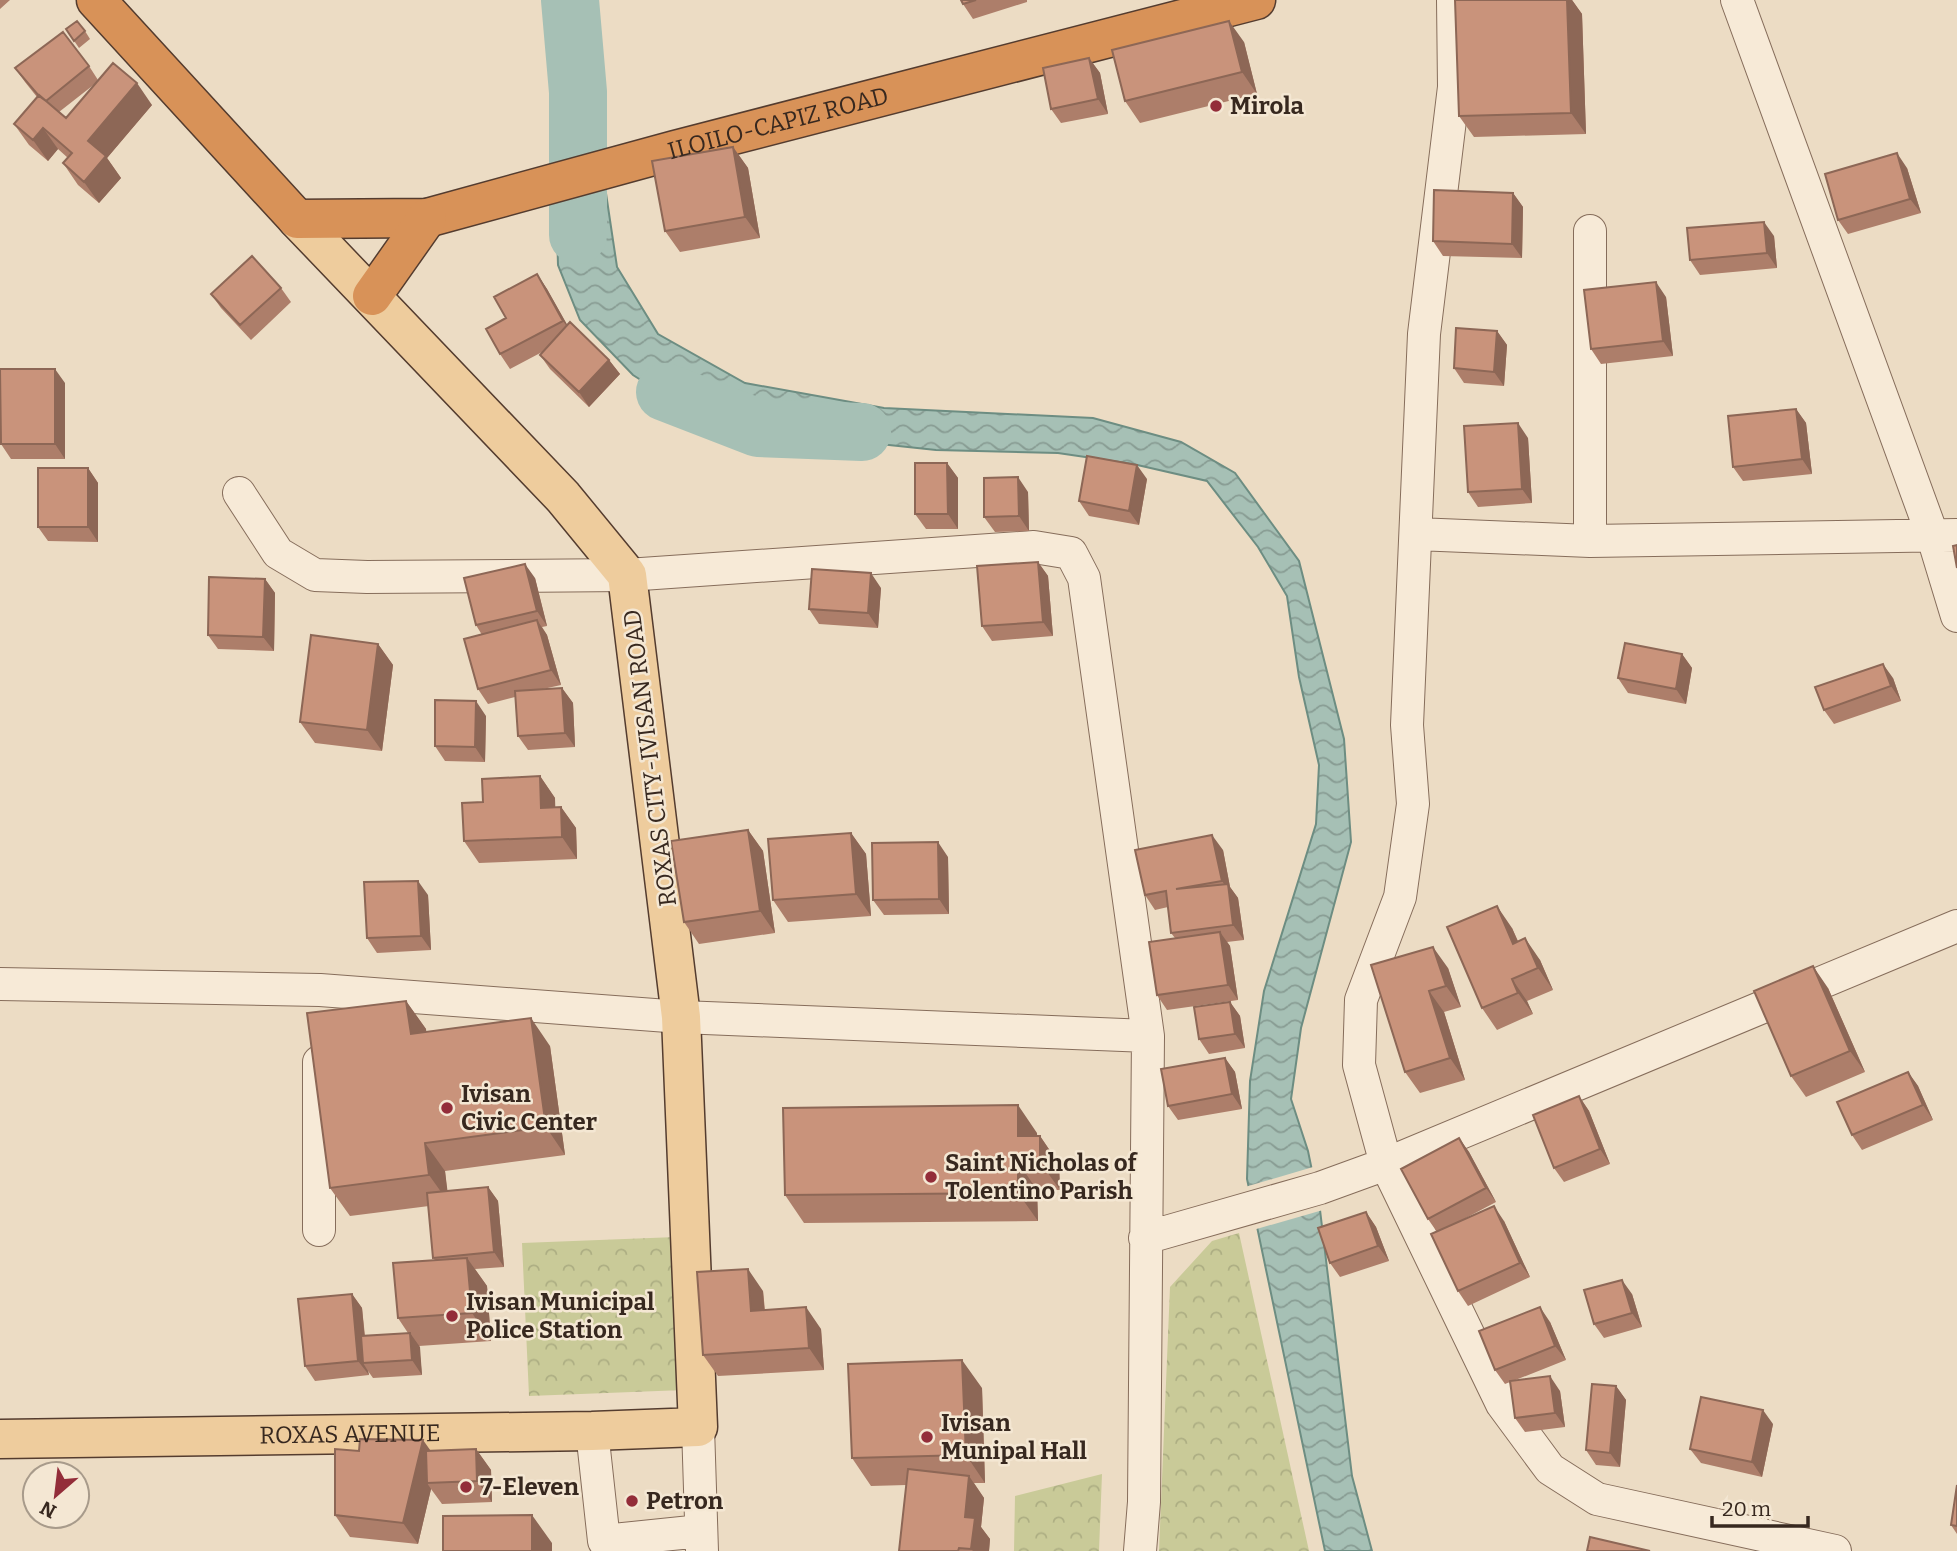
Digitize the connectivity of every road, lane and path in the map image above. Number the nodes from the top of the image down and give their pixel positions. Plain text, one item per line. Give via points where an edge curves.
1 (96, 0) edge
2 (1256, 0) edge
3 (1452, 0) edge
4 (1737, 0) edge
5 (427, 218) junction
6 (297, 219) junction
7 (1590, 230) dead end
8 (372, 296) junction
9 (239, 493) dead end
10 (1416, 534) junction
11 (1945, 536) edge
12 (1590, 541) junction
13 (628, 575) junction
14 (1957, 615) edge
15 (1957, 926) edge
16 (0, 984) edge
17 (320, 1012) junction
18 (681, 1017) junction
19 (1148, 1035) junction
20 (1386, 1164) junction
21 (319, 1230) dead end
22 (1145, 1238) junction
23 (698, 1427) junction
24 (592, 1432) junction
25 (0, 1438) edge
26 (702, 1541) edge
27 (1140, 1551) edge
28 (1835, 1551) edge

1 - 6 highway
2 - 5 highway, ILOILO-CAPIZ ROAD
3 - 10 street via 1454,87 1424,334
4 - 11 street
5 - 6 highway, ILOILO-CAPIZ ROAD
5 - 8 highway
6 - 8 main road, ROXAS CITY-IVISAN ROAD
7 - 12 street
8 - 13 main road, ROXAS CITY-IVISAN ROAD via 563,497
9 - 13 street via 278,554 315,575
10 - 12 street
10 - 20 street via 1407,725 1413,804 1400,897 1361,1000 1359,1065
11 - 12 street
11 - 14 street
13 - 18 main road, ROXAS CITY-IVISAN ROAD
13 - 19 street via 1034,547 1071,553 1084,578
15 - 20 street
16 - 17 street
17 - 18 street
17 - 21 street
18 - 19 street
18 - 23 main road, ROXAS CITY-IVISAN ROAD
19 - 22 street
20 - 22 street via 1243,1212
20 - 28 street via 1502,1404 1550,1469 1597,1499
22 - 27 street
23 - 24 main road, ROXAS AVENUE
23 - 26 street
24 - 25 main road, ROXAS AVENUE
24 - 26 street via 604,1541

